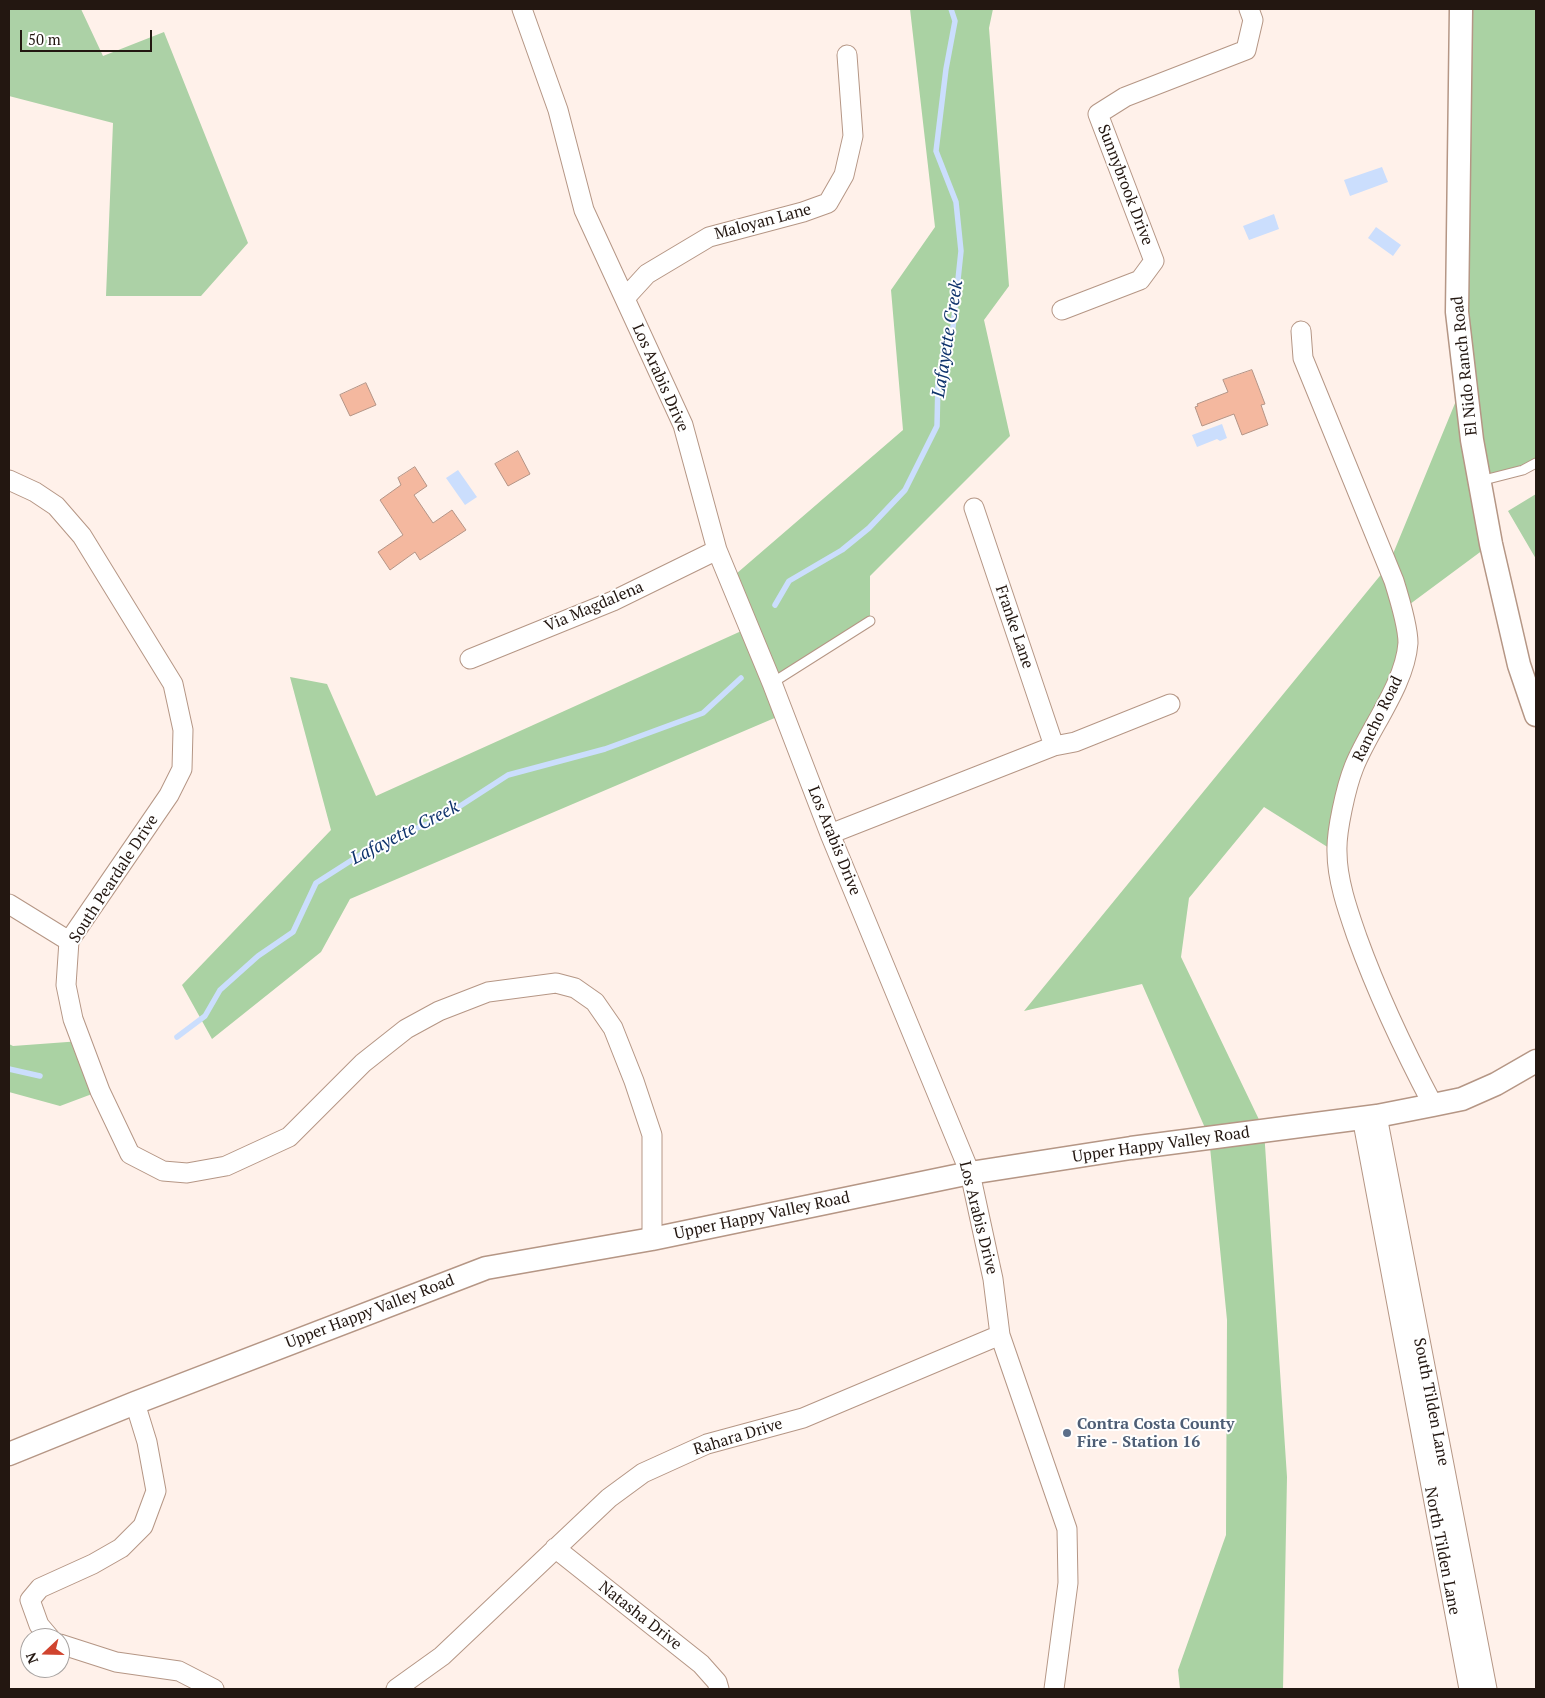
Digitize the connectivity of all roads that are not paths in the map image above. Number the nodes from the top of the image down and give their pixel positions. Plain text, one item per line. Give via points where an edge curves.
1 (522, 9) edge
2 (1249, 9) edge
3 (1461, 9) edge
4 (847, 55) dead end
5 (625, 298) junction
6 (1062, 310) dead end
7 (1301, 331) dead end
8 (1536, 463) edge
9 (9, 480) edge
10 (1480, 481) junction
11 (974, 508) dead end
12 (717, 550) junction
13 (870, 622) dead end
14 (470, 659) dead end
15 (772, 683) junction
16 (1170, 704) dead end
17 (1536, 715) edge
18 (1054, 746) junction
19 (830, 834) junction
20 (9, 904) edge
21 (69, 942) junction
22 (1536, 1061) edge
23 (1433, 1105) junction
24 (1369, 1116) junction
25 (970, 1173) junction
26 (652, 1239) junction
27 (1000, 1335) junction
28 (135, 1402) junction
29 (9, 1454) edge
30 (555, 1548) junction
31 (42, 1628) edge
32 (70, 1647) edge
33 (214, 1689) edge
34 (396, 1689) edge
35 (719, 1689) edge
36 (1054, 1689) edge
37 (1468, 1689) edge
38 (1487, 1689) edge

1 - 5 street, Los Arabis Drive via 558,110 584,210
2 - 6 street, Sunnybrook Drive via 1253,20 1246,50 1125,97 1098,114 1154,261 1140,280
3 - 10 street, El Nido Ranch Road via 1457,312
4 - 5 street, Maloyan Lane via 853,136 844,175 828,203 709,237 647,274
5 - 12 street, Los Arabis Drive via 683,425
7 - 23 street, Rancho Road via 1303,358 1394,580 1408,643 1401,672 1353,768 1337,852 1344,900 1402,1046
8 - 10 lane via 1523,470
9 - 21 street, South Peardale Drive via 56,506 82,536 173,684 183,730 182,769 169,795
10 - 17 street, El Nido Ranch Road via 1490,544 1519,665
11 - 18 street, Franke Lane
12 - 14 street, Via Magdalena via 613,601
12 - 15 street, Los Arabis Drive
13 - 15 lane
15 - 19 street, Los Arabis Drive
16 - 18 street via 1076,742
18 - 19 street
19 - 25 street, Los Arabis Drive
20 - 21 street
21 - 26 street, South Peardale Drive via 66,985 73,1019 100,1091 130,1154 163,1171 187,1173 226,1166 289,1137 363,1063 406,1029 439,1011 488,992 556,983 575,988 595,1002 612,1028 652,1135
22 - 23 street, Upper Happy Valley Road via 1496,1084 1462,1098
23 - 24 street, Upper Happy Valley Road
24 - 25 street, Upper Happy Valley Road
24 - 37 street, North Tilden Lane
24 - 38 street, South Tilden Lane
25 - 26 street, Upper Happy Valley Road
25 - 27 street, Los Arabis Drive via 993,1279
26 - 28 street, Upper Happy Valley Road via 486,1268
27 - 30 street, Rahara Drive via 803,1418 707,1444 643,1473 609,1498
27 - 36 street, Los Arabis Drive via 1067,1529 1068,1583
28 - 29 street, Upper Happy Valley Road
28 - 31 street via 147,1442 156,1492 143,1526 121,1548 40,1588 30,1600
30 - 34 street, Rahara Drive via 442,1656
30 - 35 street, Natasha Drive via 700,1664 717,1682
32 - 33 street via 116,1662 179,1671

